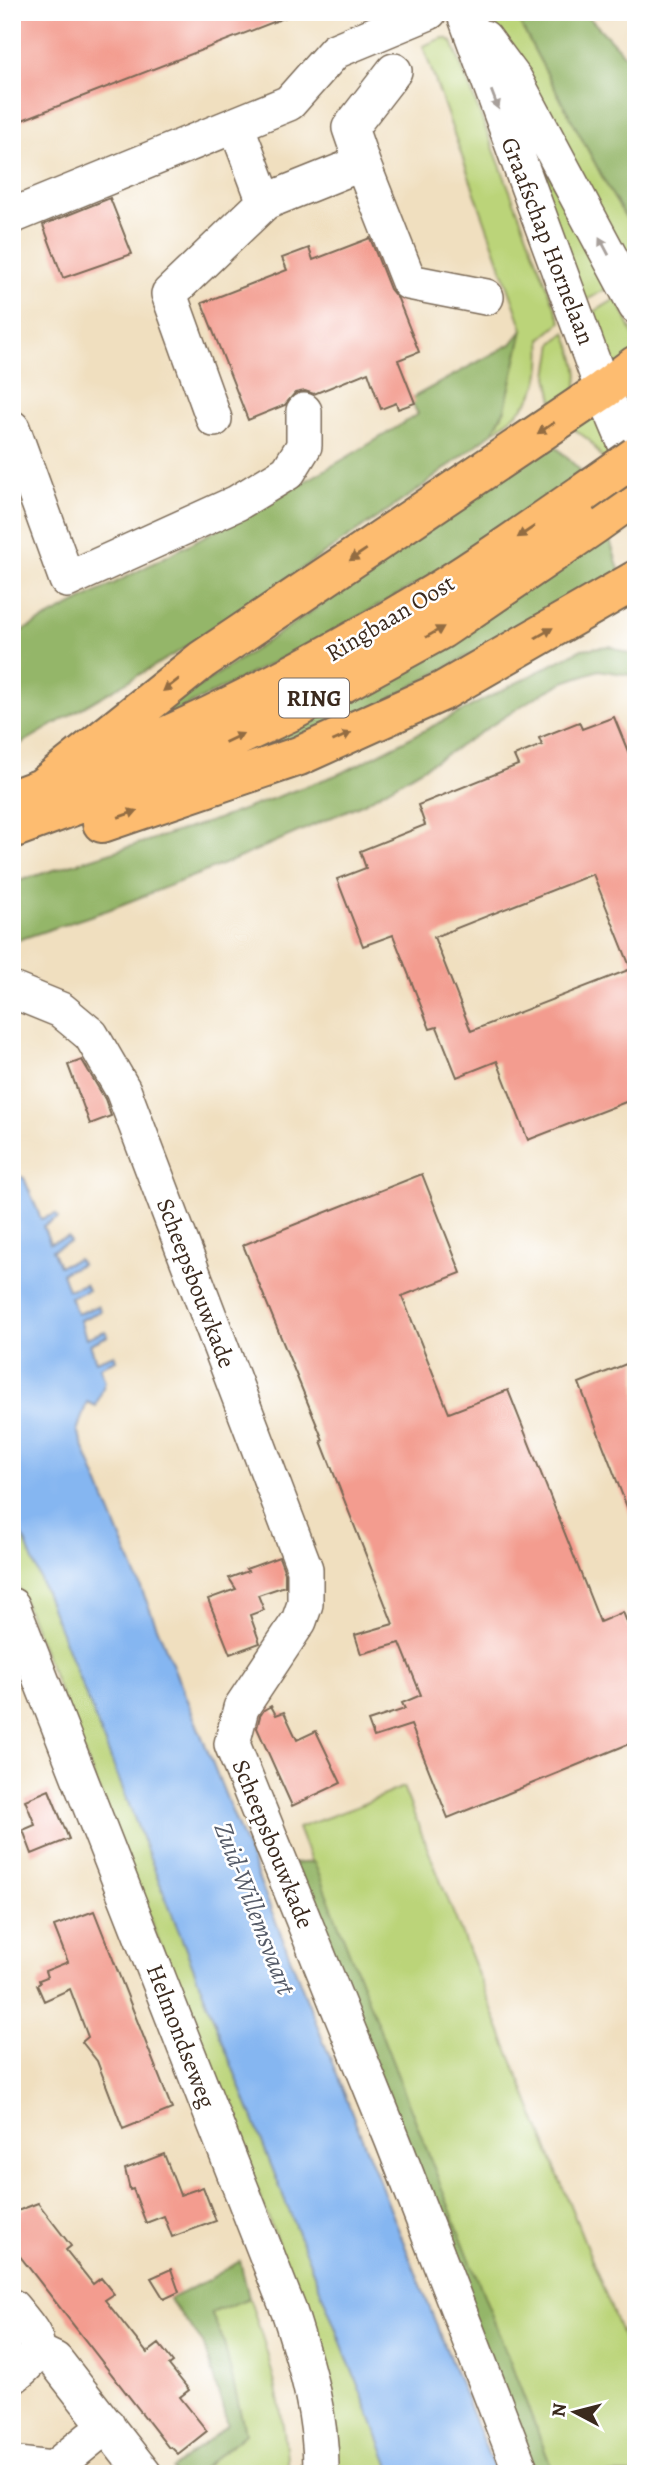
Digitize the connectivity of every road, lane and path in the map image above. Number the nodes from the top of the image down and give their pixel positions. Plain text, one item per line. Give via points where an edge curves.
1 (429, 12) edge
2 (465, 12) edge
3 (394, 71) dead end
4 (236, 125) junction
5 (362, 163) junction
6 (265, 202) junction
7 (12, 216) edge
8 (485, 297) dead end
9 (636, 306) edge
10 (636, 365) edge
11 (603, 390) junction
12 (304, 411) dead end
13 (214, 419) dead end
14 (12, 428) edge
15 (636, 456) edge
16 (636, 468) edge
17 (636, 495) edge
18 (588, 510) junction
19 (636, 580) edge
20 (26, 794) edge
21 (12, 829) edge
22 (12, 990) edge
23 (12, 1606) edge
24 (12, 2307) edge
25 (36, 2351) junction
26 (12, 2377) edge
27 (107, 2425) junction
28 (12, 2464) edge
29 (144, 2474) edge
30 (321, 2474) edge
31 (522, 2474) edge

1 - 4 street via 335,51 289,103
9 -> 2 street, Graafschap Hornelaan via 514,80
2 -> 11 street, Graafschap Hornelaan
3 - 5 street via 350,128
4 - 6 street
4 - 7 street
5 - 6 street
5 - 8 street via 409,282
6 - 13 street via 169,293
10 - 11 main road
11 - 16 street, Graafschap Hornelaan
11 -> 20 main road via 202,660
12 - 14 street via 304,446 288,472 237,503 67,580
15 - 18 main road, Ringbaan Oost / RING, bridge
17 - 18 main road, Ringbaan Oost / RING
18 -> 20 main road, Ringbaan Oost / RING via 281,682 138,749
21 -> 18 main road, Ringbaan Oost / RING via 157,775 292,711 442,629
21 -> 19 main road via 100,823 299,756 443,691
22 - 31 street, Scheepsbouwkade via 61,1010 91,1035 123,1090 305,1569 305,1604 299,1621 241,1708 232,1744
23 - 30 street, Helmondseweg via 290,2314 318,2418
24 - 25 street via 34,2335
25 - 26 street via 30,2364
25 - 27 street via 55,2360
27 - 28 street via 53,2469
27 - 29 street

